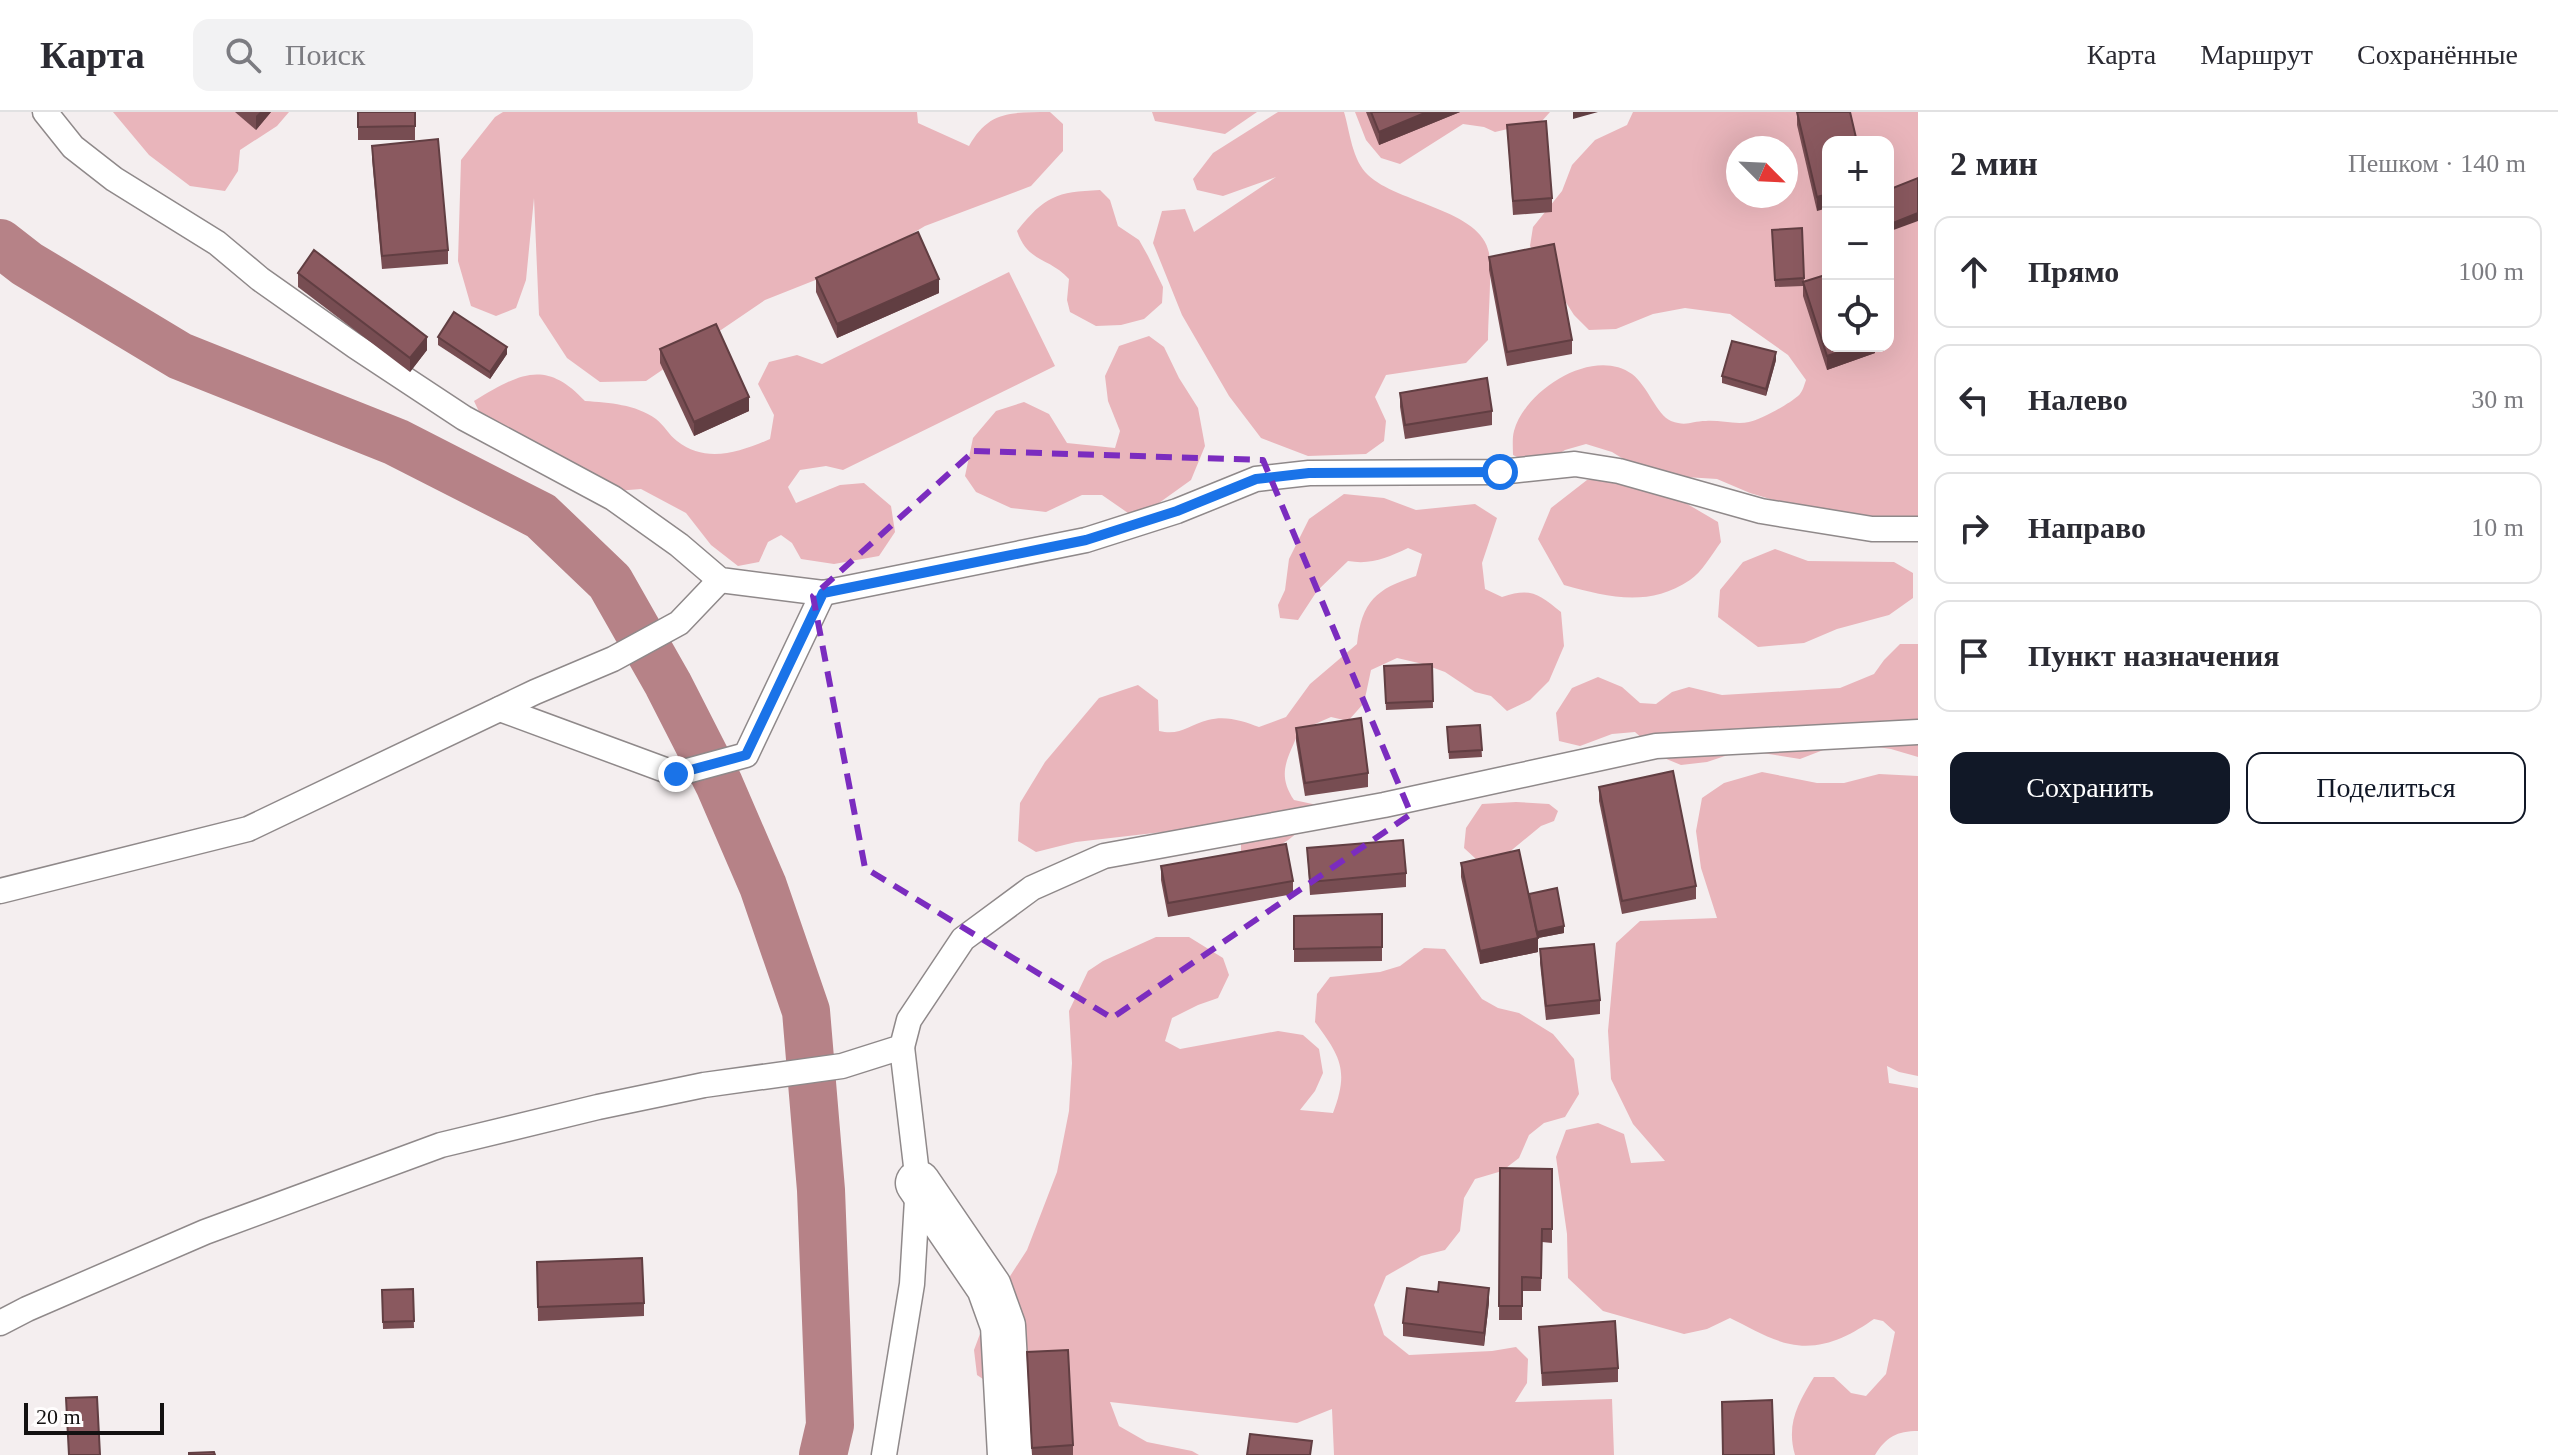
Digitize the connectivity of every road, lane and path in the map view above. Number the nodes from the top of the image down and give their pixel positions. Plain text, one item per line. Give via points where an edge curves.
1 (45, 112) edge
2 (1918, 529) edge
3 (720, 580) junction
4 (823, 593) junction
5 (500, 709) junction
6 (1918, 732) edge
7 (0, 891) edge
8 (902, 1047) junction
9 (918, 1183) junction
10 (0, 1323) edge
11 (884, 1455) edge
12 (1010, 1455) edge

1 - 3 lane via 73,147 114,179 217,243 260,279 464,418 613,498
2 - 4 lane via 1872,529 1761,511 1575,464 1500,472 1309,473 1256,479 1086,540
3 - 4 lane
3 - 5 lane via 679,623
4 - 5 lane via 746,755 676,774
5 - 7 lane via 248,829
6 - 8 lane via 1656,746 1384,805 1104,856 1032,888 963,939 909,1020
8 - 9 lane
8 - 10 lane via 842,1066 704,1085 441,1145 205,1232
9 - 11 lane via 912,1284
9 - 12 street via 989,1287 1003,1326

